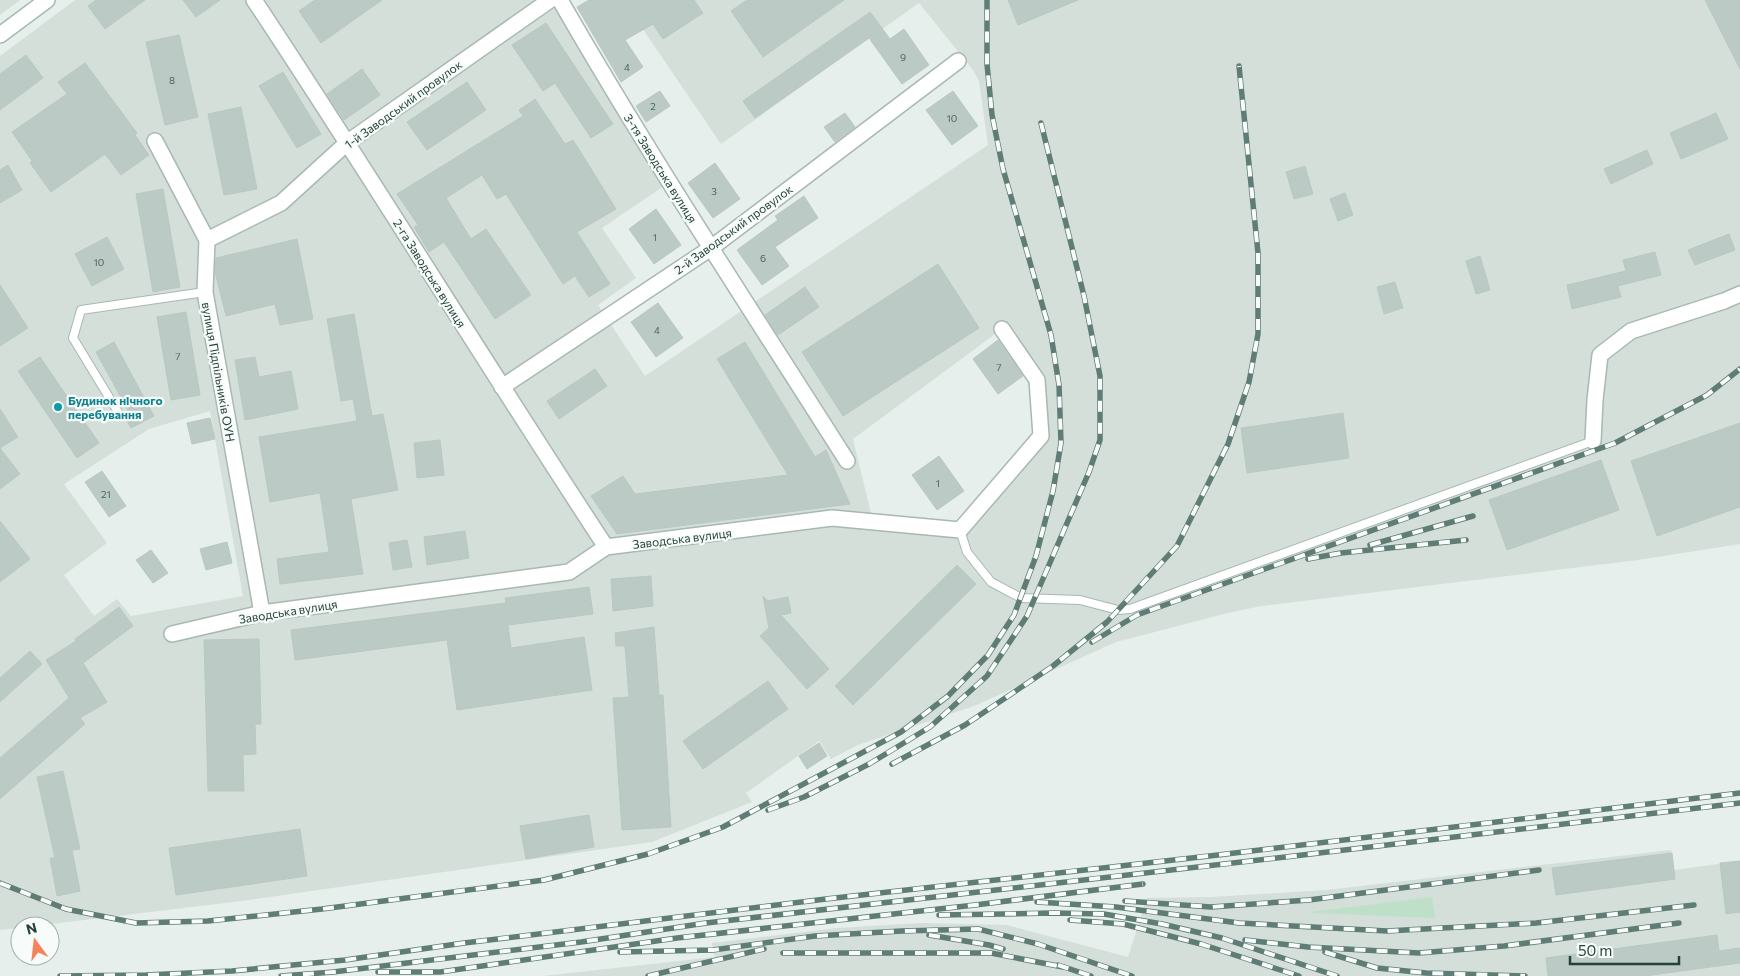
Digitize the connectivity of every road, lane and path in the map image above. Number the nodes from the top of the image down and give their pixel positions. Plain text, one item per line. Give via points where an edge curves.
1 (47, 0) edge
2 (254, 0) edge
3 (550, 0) edge
4 (560, 0) edge
5 (0, 35) edge
6 (958, 61) dead end
7 (155, 141) dead end
8 (348, 142) junction
9 (207, 240) junction
10 (710, 248) junction
11 (205, 292) junction
12 (1740, 294) edge
13 (1002, 329) dead end
14 (502, 387) junction
15 (118, 412) dead end
16 (1593, 442) joint
17 (847, 461) dead end
18 (960, 530) junction
19 (606, 547) junction
20 (262, 613) junction
21 (172, 634) dead end

1 - 5 street
2 - 8 street, 2-га Заводська вулиця
3 - 8 street, 1-й Заводський провулок
4 - 10 street, 3-тя Заводська вулиця
6 - 10 street, 2-й Заводський провулок
7 - 9 street, вулиця Підпільників ОУН
8 - 9 street, 1-й Заводський провулок via 281,203
8 - 14 street, 2-га Заводська вулиця
9 - 11 street, вулиця Підпільників ОУН
10 - 14 street, 2-й Заводський провулок
10 - 17 street, 3-тя Заводська вулиця
11 - 15 lane via 81,310 73,338
11 - 20 street, вулиця Підпільників ОУН
12 - 16 street via 1631,331 1600,355
13 - 18 street via 1037,380 1041,436
14 - 19 street, 2-га Заводська вулиця
16 - 18 lane via 1130,609 1118,610 1080,600 1021,598 991,582 967,552
18 - 19 street, Заводська вулиця via 832,518
19 - 20 street, Заводська вулиця via 569,572
20 - 21 street, Заводська вулиця

